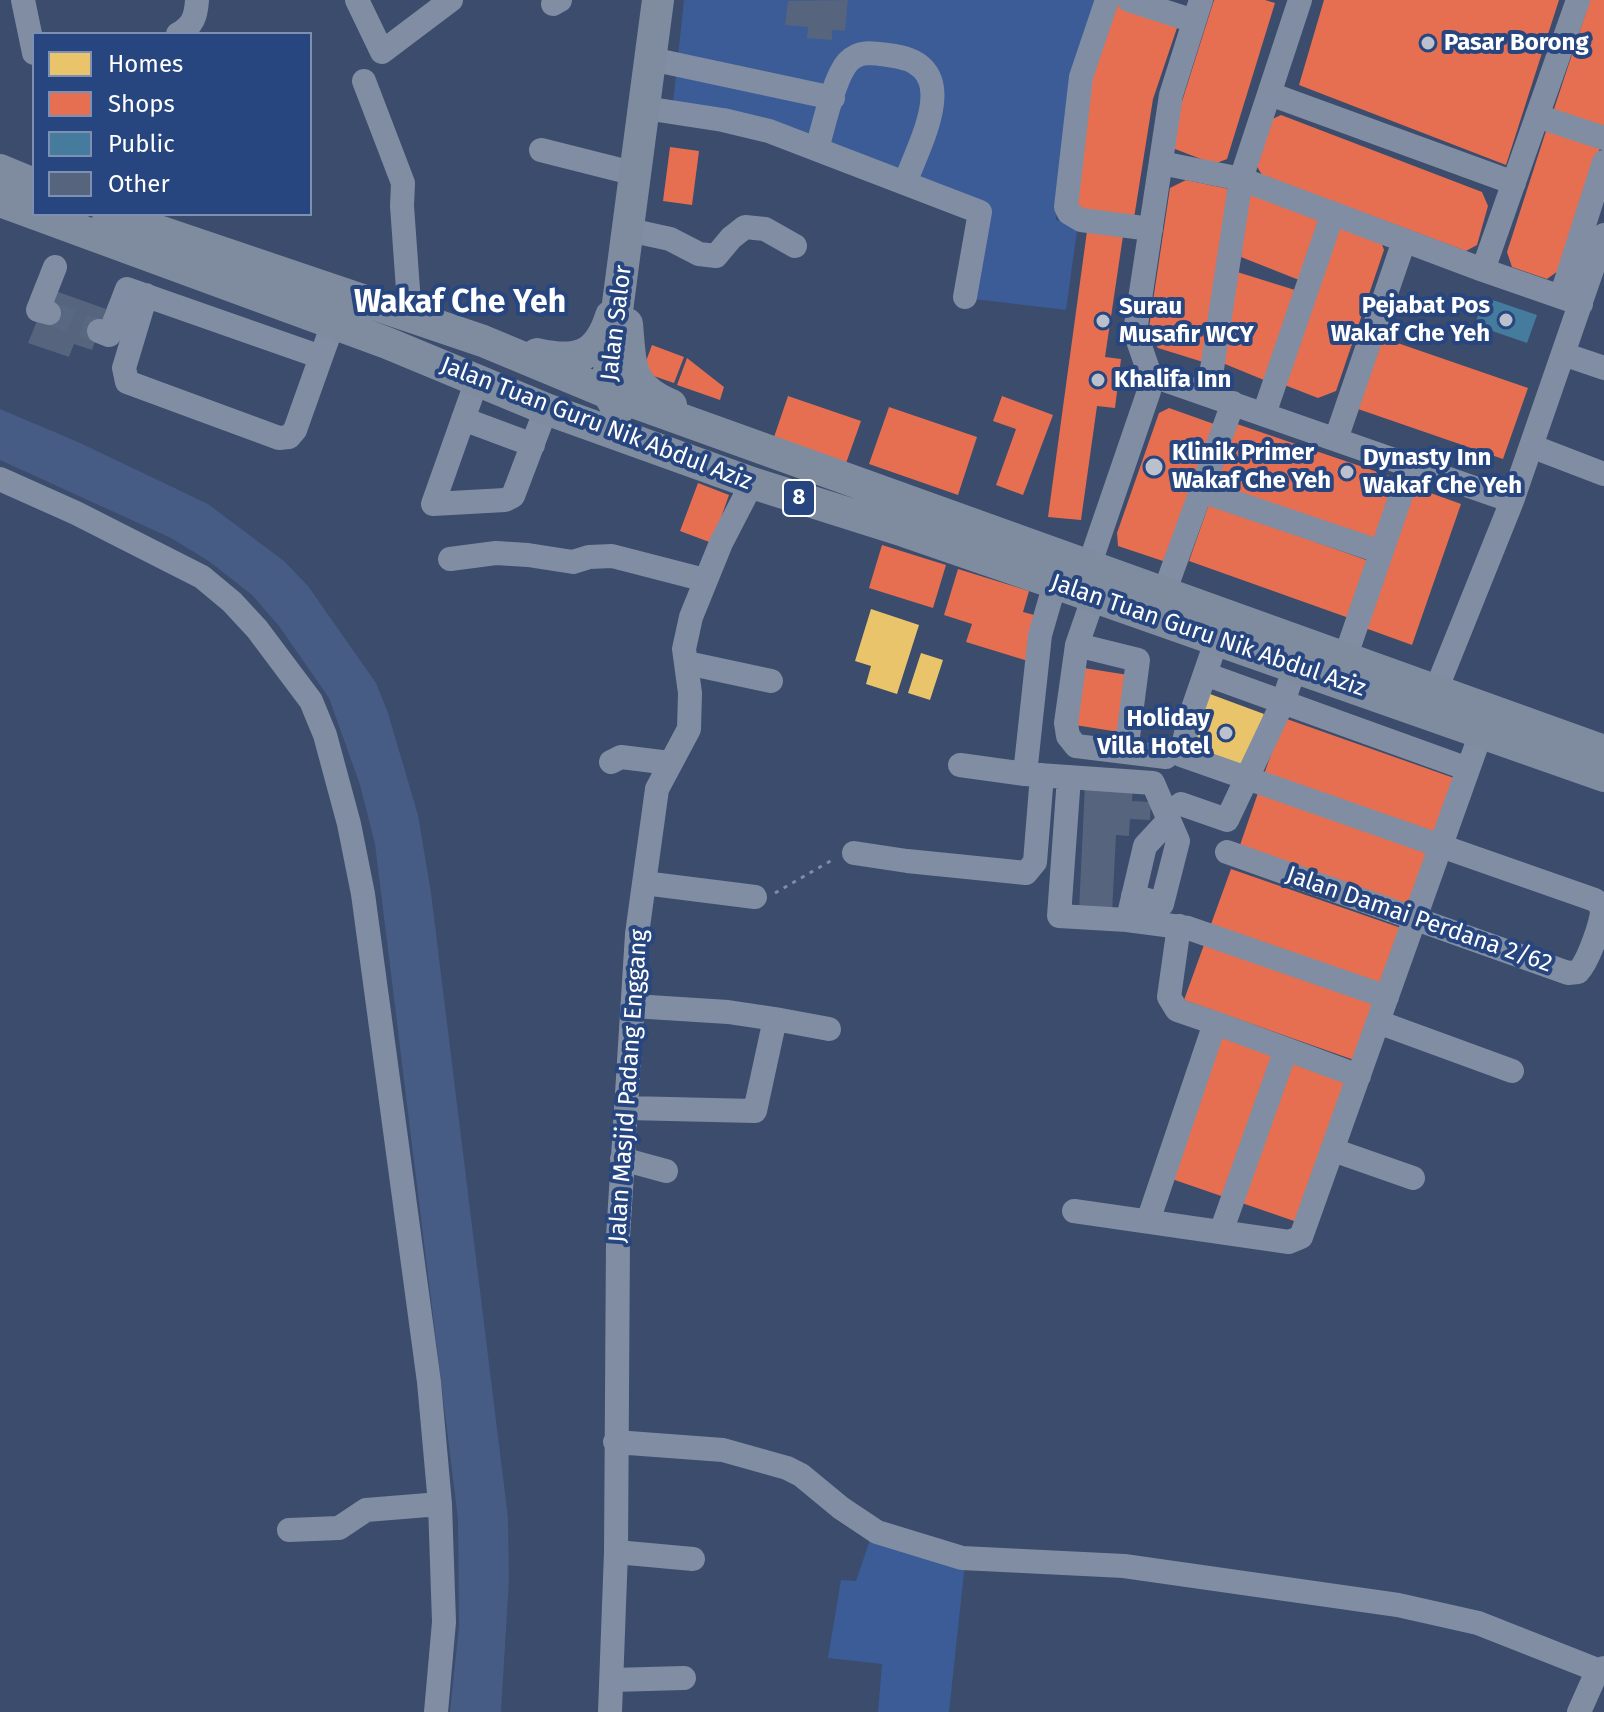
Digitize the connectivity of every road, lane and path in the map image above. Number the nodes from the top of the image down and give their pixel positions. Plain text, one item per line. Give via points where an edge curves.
1 (23, 0) edge
2 (197, 0) edge
3 (357, 0) edge
4 (451, 0) edge
5 (658, 0) edge
6 (1107, 0) edge
7 (1129, 0) edge
8 (1578, 0) edge
9 (1297, 1) edge
10 (1197, 11) edge
11 (182, 32) edge
12 (32, 43) edge
13 (651, 59) junction
14 (364, 81) dead end
15 (1270, 94) junction
16 (833, 98) junction
17 (645, 108) junction
18 (1537, 116) junction
19 (1604, 138) edge
20 (817, 149) junction
21 (541, 150) dead end
22 (1604, 162) edge
23 (1161, 163) junction
24 (0, 170) edge
25 (636, 174) junction
26 (1241, 179) junction
27 (32, 183) edge
28 (905, 183) junction
29 (1514, 183) junction
30 (0, 201) edge
31 (32, 213) edge
32 (1333, 213) junction
33 (41, 216) edge
34 (114, 216) edge
35 (1151, 229) junction
36 (1604, 235) edge
37 (628, 236) junction
38 (1404, 241) junction
39 (795, 246) dead end
40 (55, 267) dead end
41 (1483, 270) junction
42 (619, 290) junction
43 (146, 295) junction
44 (965, 297) dead end
45 (1571, 300) junction
46 (49, 313) dead end
47 (410, 317) junction
48 (333, 324) junction
49 (627, 324) junction
50 (99, 331) dead end
51 (483, 341) junction
52 (387, 343) junction
53 (1563, 354) junction
54 (321, 357) junction
55 (1604, 368) edge
56 (1150, 375) junction
57 (477, 380) junction
58 (608, 393) junction
59 (1208, 395) junction
60 (1233, 403) junction
61 (546, 409) junction
62 (1264, 414) junction
63 (463, 419) junction
64 (1336, 439) junction
65 (533, 445) junction
66 (1531, 446) junction
67 (757, 447) junction
68 (1411, 466) junction
69 (1604, 474) edge
70 (0, 479) edge
71 (752, 483) junction
72 (1201, 491) junction
73 (1512, 501) junction
74 (904, 531) junction
75 (1381, 552) junction
76 (450, 559) dead end
77 (705, 580) junction
78 (1092, 581) junction
79 (1055, 583) junction
80 (1164, 593) junction
81 (1217, 639) junction
82 (1077, 645) junction
83 (1345, 658) junction
84 (687, 663) junction
85 (1295, 667) junction
86 (1205, 674) junction
87 (771, 681) dead end
88 (1436, 690) junction
89 (1283, 702) junction
90 (1029, 733) junction
91 (1481, 733) junction
92 (1068, 736) junction
93 (1604, 751) edge
94 (1126, 752) junction
95 (1173, 756) junction
96 (611, 762) dead end
97 (670, 763) junction
98 (960, 765) dead end
99 (1468, 769) junction
100 (1033, 775) junction
101 (1604, 776) edge
102 (1069, 777) junction
103 (1247, 778) junction
104 (1175, 812) junction
105 (1441, 846) junction
106 (1227, 852) dead end
107 (854, 853) joint
108 (644, 883) junction
109 (781, 892) dead end
110 (755, 897) dead end
111 (1415, 918) junction
112 (1127, 920) junction
113 (1179, 926) junction
114 (1387, 997) junction
115 (633, 1006) junction
116 (775, 1019) junction
117 (1378, 1022) junction
118 (1215, 1023) junction
119 (829, 1029) dead end
120 (1286, 1049) junction
121 (1512, 1071) dead end
122 (1359, 1076) junction
123 (627, 1108) junction
124 (1333, 1150) junction
125 (622, 1159) junction
126 (666, 1171) dead end
127 (1413, 1178) dead end
128 (1074, 1211) dead end
129 (1148, 1221) junction
130 (1221, 1232) junction
131 (615, 1442) junction
132 (440, 1504) junction
133 (289, 1530) dead end
134 (616, 1552) junction
135 (693, 1559) dead end
136 (1602, 1669) edge
137 (684, 1678) dead end
138 (612, 1680) junction
139 (436, 1712) edge
140 (610, 1712) edge
141 (1579, 1712) edge

1 - 12 street
2 - 11 street via 196,16
3 - 4 street via 382,52
5 - 13 main road, Jalan Salor
6 - 35 street via 1081,77 1066,207 1081,220
7 - 10 street
8 - 18 street
9 - 15 street
10 - 23 street via 1171,95
13 - 16 street
13 - 17 main road, Jalan Salor
14 - 47 street via 403,183
15 - 26 street
15 - 29 street
16 - 20 street
16 - 28 street via 841,71 857,55 906,57 924,70 934,98
17 - 20 street via 723,120
17 - 25 main road, Jalan Salor
18 - 19 street
18 - 29 street
20 - 28 street
21 - 25 street
22 - 45 street
23 - 26 street
23 - 35 street
24 - 27 main road
25 - 37 main road, Jalan Salor
26 - 32 street
26 - 59 street
28 - 44 street via 980,212
29 - 41 street
30 - 31 main road, Jalan Tuan Guru Nik Abdul Aziz / 8
32 - 38 street
32 - 62 street
33 - 48 main road, Jalan Tuan Guru Nik Abdul Aziz / 8
34 - 47 main road, Jalan Tuan Guru Nik Abdul Aziz / 8
35 - 56 street via 1135,332
36 - 45 street
37 - 39 street via 670,239 699,254 716,256 745,227 765,229
37 - 42 main road, Jalan Salor
37 - 49 main road, Jalan Salor
38 - 41 street
38 - 64 street
40 - 46 street via 38,310
41 - 45 street
42 - 51 main road via 605,333 585,354 557,359
42 - 58 main road, Jalan Salor
43 - 50 street via 127,289 109,335
43 - 54 street
43 - 54 street via 124,368 127,382 279,438 295,430
45 - 53 street
47 - 51 main road, Jalan Tuan Guru Nik Abdul Aziz / 8
48 - 52 main road, Jalan Tuan Guru Nik Abdul Aziz / 8
48 - 54 street
49 - 58 main road, Jalan Salor via 621,372
49 - 67 main road via 630,360 643,389
51 - 58 main road, Jalan Tuan Guru Nik Abdul Aziz / 8
52 - 57 main road, Jalan Tuan Guru Nik Abdul Aziz / 8
52 - 58 main road via 575,402 587,403
53 - 55 street
53 - 66 street
56 - 59 street
56 - 78 street
57 - 61 main road, Jalan Tuan Guru Nik Abdul Aziz / 8
57 - 63 street
58 - 67 main road, Jalan Tuan Guru Nik Abdul Aziz / 8
58 - 74 main road via 615,407 637,424 737,459
59 - 60 street
60 - 62 street
60 - 72 street
61 - 65 street
61 - 71 main road, Jalan Tuan Guru Nik Abdul Aziz / 8
62 - 64 street
63 - 65 street
63 - 65 street via 433,504 513,496
64 - 68 street
66 - 69 street
66 - 73 street
67 - 78 main road, Jalan Tuan Guru Nik Abdul Aziz / 8
68 - 73 street
68 - 75 street
70 - 132 street via 202,577 257,629 311,701 349,824 363,894 429,1382
71 - 74 main road, Jalan Tuan Guru Nik Abdul Aziz / 8
71 - 77 street, Jalan Masjid Padang Enggang
72 - 75 street
72 - 80 street
73 - 88 street
74 - 79 main road, Jalan Tuan Guru Nik Abdul Aziz / 8
75 - 83 street
76 - 77 street via 496,553 573,562 612,556
77 - 84 street, Jalan Masjid Padang Enggang via 686,637
78 - 79 main road, Jalan Tuan Guru Nik Abdul Aziz / 8
78 - 80 main road, Jalan Tuan Guru Nik Abdul Aziz / 8
78 - 81 main road, Jalan Tuan Guru Nik Abdul Aziz / 8
78 - 82 street
79 - 90 street via 1040,635
80 - 83 main road, Jalan Tuan Guru Nik Abdul Aziz / 8
81 - 85 main road, Jalan Tuan Guru Nik Abdul Aziz / 8
81 - 86 street
82 - 92 street
82 - 94 street via 1138,660
83 - 88 main road, Jalan Tuan Guru Nik Abdul Aziz / 8
84 - 87 street
84 - 97 street, Jalan Masjid Padang Enggang via 689,729
85 - 89 street
85 - 91 main road, Jalan Tuan Guru Nik Abdul Aziz / 8
86 - 89 street
86 - 95 street
88 - 93 main road, Jalan Tuan Guru Nik Abdul Aziz / 8
89 - 99 street
89 - 103 street
90 - 92 street
90 - 100 street
91 - 99 street
91 - 101 main road, Jalan Tuan Guru Nik Abdul Aziz / 8
92 - 94 street via 1076,746
94 - 95 street
95 - 103 street
96 - 97 street via 621,757
97 - 108 street, Jalan Masjid Padang Enggang via 657,789
98 - 100 street
99 - 105 street
100 - 102 street
100 - 107 street via 1035,862 1026,873
102 - 104 street via 1153,783
102 - 112 street via 1059,916
103 - 104 street via 1227,820
103 - 105 street
104 - 112 street via 1145,846
105 - 111 street
105 - 111 street, Jalan Damai Perdana 2/62 via 1592,899 1602,907 1602,916 1584,965 1573,973
106 - 111 street, Jalan Damai Perdana 2/62
107 - 109 path via 837,857
108 - 110 street
108 - 115 street, Jalan Masjid Padang Enggang
111 - 114 street
112 - 113 street
113 - 114 street
113 - 118 street via 1169,997 1177,1010
114 - 117 street
115 - 116 street
115 - 123 street, Jalan Masjid Padang Enggang
116 - 119 street
116 - 123 street via 755,1111
117 - 121 street
117 - 122 street
118 - 120 street
118 - 129 street
120 - 122 street
120 - 130 street
122 - 124 street
123 - 125 street, Jalan Masjid Padang Enggang
124 - 127 street
124 - 130 street via 1298,1240
125 - 126 street
125 - 131 street, Jalan Masjid Padang Enggang
128 - 129 street
129 - 130 street
131 - 134 street, Jalan Masjid Padang Enggang
131 - 136 street via 723,1450 787,1468 877,1532 962,1558 1124,1566 1398,1605 1478,1623
132 - 133 street via 366,1510 339,1528
132 - 139 street via 444,1622
134 - 135 street
134 - 138 street, Jalan Masjid Padang Enggang
136 - 141 street
137 - 138 street
138 - 140 street, Jalan Masjid Padang Enggang

